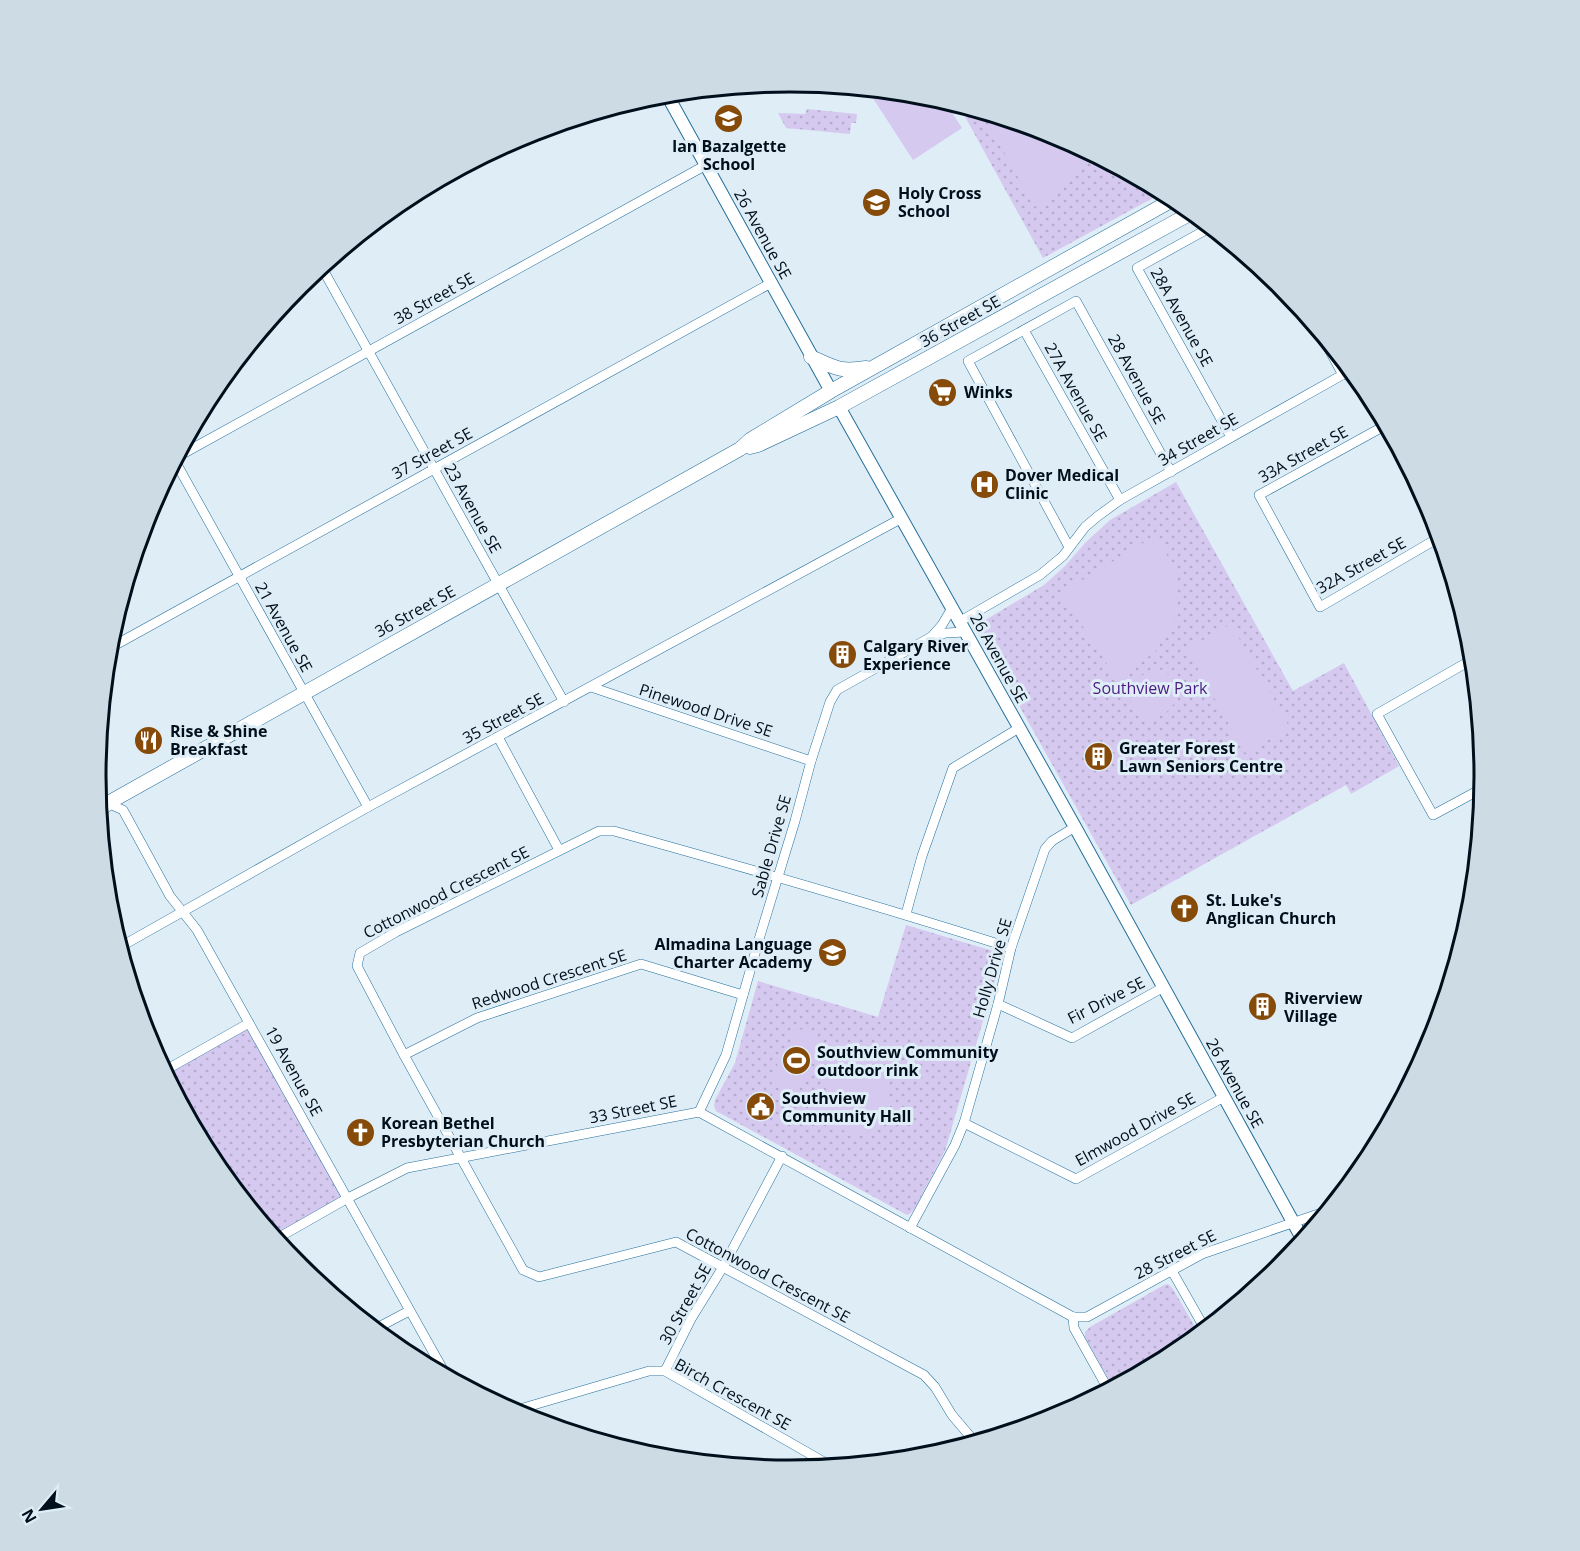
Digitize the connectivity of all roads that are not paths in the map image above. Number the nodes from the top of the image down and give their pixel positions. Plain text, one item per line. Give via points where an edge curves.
1 (671, 102) edge
2 (706, 165) junction
3 (1165, 204) edge
4 (1184, 217) edge
5 (1204, 231) edge
6 (325, 274) edge
7 (771, 283) junction
8 (1024, 330) junction
9 (368, 351) junction
10 (812, 357) junction
11 (874, 366) junction
12 (1344, 374) edge
13 (831, 391) junction
14 (839, 407) junction
15 (1379, 429) edge
16 (1231, 437) junction
17 (740, 449) junction
18 (189, 450) edge
19 (434, 469) junction
20 (179, 470) edge
21 (1171, 472) junction
22 (1120, 501) junction
23 (902, 518) junction
24 (1432, 541) edge
25 (1069, 547) junction
26 (1290, 552) joint
27 (239, 577) junction
28 (498, 584) junction
29 (952, 608) junction
30 (962, 627) junction
31 (931, 637) junction
32 (119, 643) edge
33 (1464, 664) edge
34 (591, 687) junction
35 (304, 693) junction
36 (564, 702) junction
37 (1019, 728) junction
38 (498, 737) junction
39 (811, 761) junction
40 (1474, 793) edge
41 (107, 802) edge
42 (107, 806) edge
43 (368, 807) junction
44 (1075, 827) junction
45 (560, 850) junction
46 (778, 877) junction
47 (183, 912) junction
48 (906, 914) junction
49 (127, 944) edge
50 (1011, 948) junction
51 (1162, 988) junction
52 (743, 995) junction
53 (998, 1004) junction
54 (249, 1023) junction
55 (404, 1055) junction
56 (172, 1067) edge
57 (1224, 1097) junction
58 (699, 1112) junction
59 (964, 1123) junction
60 (782, 1156) junction
61 (460, 1157) junction
62 (348, 1198) junction
63 (1314, 1215) edge
64 (1293, 1222) junction
65 (910, 1228) junction
66 (1299, 1232) edge
67 (284, 1235) edge
68 (723, 1267) junction
69 (1172, 1271) junction
70 (409, 1311) junction
71 (1072, 1317) junction
72 (1201, 1322) edge
73 (383, 1325) edge
74 (438, 1362) edge
75 (665, 1371) junction
76 (1105, 1383) edge
77 (527, 1407) edge
78 (969, 1435) edge
79 (818, 1459) edge

1 - 2 street, 26 Avenue SE
2 - 7 street, 26 Avenue SE
2 - 9 street, 38 Street SE
3 - 11 main road, 36 Street SE
4 - 14 main road, 36 Street SE
5 - 16 street, 28A Avenue SE via 1137,268
6 - 9 street, 23 Avenue SE
7 - 10 street, 26 Avenue SE
7 - 19 street, 37 Street SE
8 - 21 street, 28 Avenue SE via 1076,301
8 - 22 street, 27A Avenue SE
8 - 25 street via 968,361
9 - 18 street, 38 Street SE
9 - 19 street, 23 Avenue SE
10 - 11 main road via 836,369
10 - 13 street, 26 Avenue SE
11 - 13 main road, 36 Street SE
12 - 16 street, 34 Street SE
13 - 14 street, 26 Avenue SE
13 - 17 main road, 36 Street SE
14 - 17 main road, 36 Street SE via 758,445
14 - 23 street, 26 Avenue SE
15 - 26 street, 33A Street SE via 1259,495
16 - 21 street, 34 Street SE
17 - 28 main road, 36 Street SE
19 - 27 street, 37 Street SE
19 - 28 street, 23 Avenue SE
20 - 27 street, 21 Avenue SE
21 - 22 street, 34 Street SE
22 - 25 street, 34 Street SE via 1091,522
23 - 29 street, 26 Avenue SE
23 - 34 street, 35 Street SE
24 - 26 street, 32A Street SE via 1320,607
25 - 30 street, Sable Drive SE via 1040,575
27 - 32 street, 37 Street SE
27 - 35 street, 21 Avenue SE
28 - 35 main road, 36 Street SE
28 - 36 street, 23 Avenue SE
29 - 30 street, 26 Avenue SE
29 - 31 street, Sable Drive SE
30 - 31 street, Sable Drive SE
30 - 37 street, 26 Avenue SE
31 - 39 street, Sable Drive SE via 837,690
33 - 40 street via 1377,714 1433,815
34 - 36 street, 35 Street SE
34 - 39 street, Pinewood Drive SE
35 - 41 main road, 36 Street SE
35 - 43 street, 21 Avenue SE
36 - 38 street, 35 Street SE
37 - 44 street, 26 Avenue SE
37 - 48 street via 953,768
38 - 43 street, 35 Street SE
38 - 45 street
39 - 46 street, Sable Drive SE
42 - 47 street, 19 Avenue SE via 123,810 170,896
43 - 47 street, 35 Street SE
44 - 50 street, Holly Drive SE via 1045,849
44 - 51 street, 26 Avenue SE
45 - 46 street, Cottonwood Crescent SE via 599,831 614,831
45 - 55 street, Cottonwood Crescent SE via 360,953 357,966
46 - 48 street, Cottonwood Crescent SE
46 - 52 street, Sable Drive SE
47 - 49 street, 35 Street SE
47 - 54 street, 19 Avenue SE
48 - 50 street, Cottonwood Crescent SE
50 - 53 street, Holly Drive SE
51 - 53 street, Fir Drive SE via 1072,1038
51 - 57 street, 26 Avenue SE
52 - 55 street, Redwood Crescent SE via 641,964 477,1018
52 - 58 street, Sable Drive SE via 726,1055
53 - 59 street, Holly Drive SE
54 - 56 street
54 - 62 street, 19 Avenue SE
55 - 61 street, Cottonwood Crescent SE
57 - 59 street, Elmwood Drive SE via 1076,1179
57 - 64 street, 26 Avenue SE
58 - 60 street, 33 Street SE
58 - 61 street, 33 Street SE
59 - 65 street, Holly Drive SE
60 - 65 street, 33 Street SE
60 - 68 street, 30 Street SE
61 - 62 street, 33 Street SE via 407,1168
61 - 68 street, Cottonwood Crescent SE via 523,1270 539,1277 676,1242
62 - 67 street, 33 Street SE
62 - 70 street, 19 Avenue SE
63 - 64 street, 28 Street SE
64 - 66 street, 26 Avenue SE
64 - 69 street, 28 Street SE via 1202,1254
65 - 71 street, 33 Street SE
68 - 75 street, 30 Street SE
68 - 78 street, Cottonwood Crescent SE via 924,1375
69 - 71 street, 28 Street SE via 1087,1317
69 - 72 street
70 - 73 street
70 - 74 street, 19 Avenue SE
71 - 76 street via 1074,1328
75 - 77 street, Birch Crescent SE via 649,1371
75 - 79 street, Birch Crescent SE

